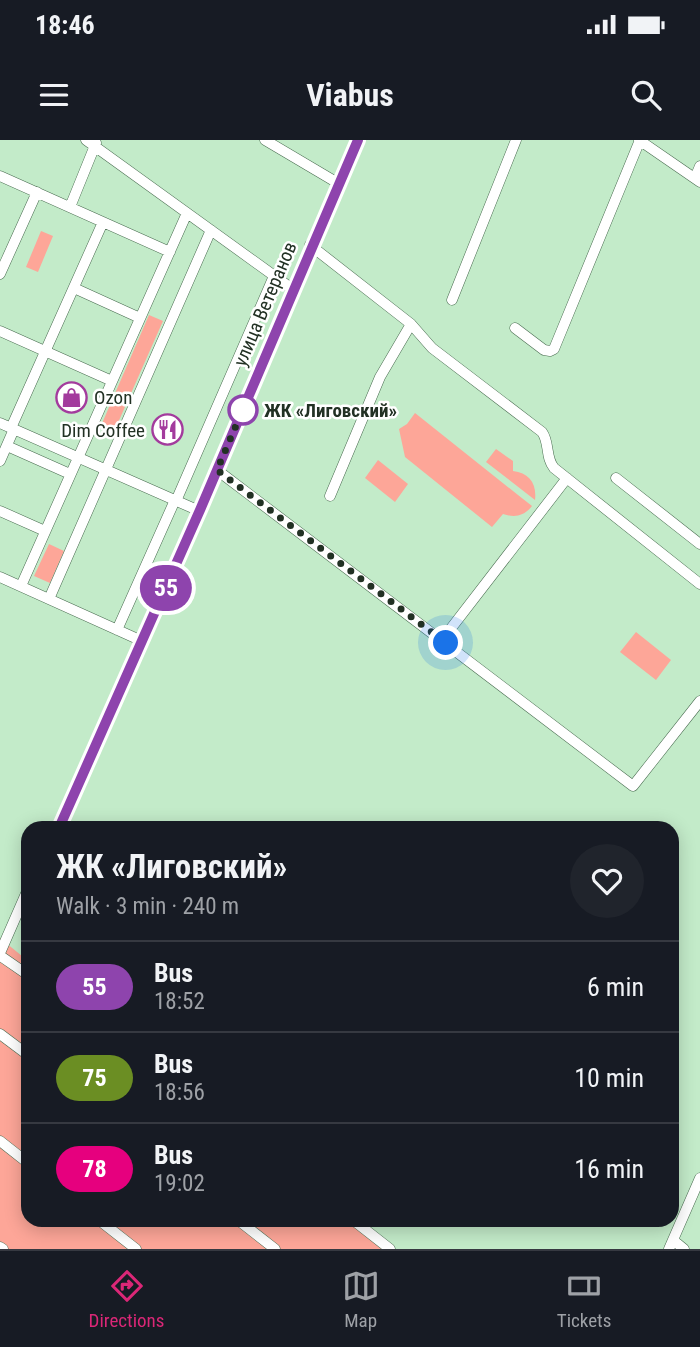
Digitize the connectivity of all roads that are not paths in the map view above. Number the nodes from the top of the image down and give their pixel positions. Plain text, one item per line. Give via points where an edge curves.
1 (86, 140) edge
2 (265, 140) edge
3 (355, 140) edge
4 (516, 140) edge
5 (639, 140) edge
6 (96, 144) edge
7 (700, 166) edge
8 (0, 176) edge
9 (697, 180) edge
10 (335, 182) junction
11 (37, 192) junction
12 (70, 207) junction
13 (187, 213) junction
14 (103, 222) junction
15 (211, 230) junction
16 (311, 246) junction
17 (170, 252) junction
18 (4, 257) edge
19 (0, 274) edge
20 (274, 276) junction
21 (74, 288) junction
22 (291, 288) junction
23 (452, 300) dead end
24 (140, 318) junction
25 (411, 324) junction
26 (516, 328) dead end
27 (0, 331) edge
28 (46, 351) junction
29 (112, 381) junction
30 (0, 423) edge
31 (13, 428) junction
32 (7, 446) junction
33 (78, 457) junction
34 (0, 461) edge
35 (107, 470) junction
36 (217, 470) junction
37 (70, 474) junction
38 (567, 478) junction
39 (616, 478) dead end
40 (330, 496) dead end
41 (176, 500) junction
42 (195, 509) junction
43 (0, 511) edge
44 (45, 531) junction
45 (700, 544) edge
46 (0, 577) edge
47 (700, 584) edge
48 (20, 586) junction
49 (49, 599) junction
50 (117, 629) junction
51 (140, 640) junction
52 (442, 640) junction
53 (700, 701) edge
54 (60, 821) edge
55 (21, 904) edge
56 (21, 910) edge
57 (6, 936) edge
58 (1, 957) edge
59 (21, 970) edge
60 (0, 1034) edge
61 (21, 1050) edge
62 (0, 1141) edge
63 (21, 1158) edge
64 (700, 1178) edge
65 (108, 1227) edge
66 (247, 1227) edge
67 (362, 1227) edge
68 (679, 1227) edge
69 (679, 1227) edge
70 (671, 1245) edge
71 (136, 1249) edge
72 (275, 1249) edge
73 (390, 1249) edge
74 (684, 1249) edge

1 - 6 street
2 - 10 street
3 - 10 street, улица Ветеранов
3 - 16 street, улица Ветеранов
4 - 23 street
5 - 9 street
5 - 26 street via 554,349 544,350
6 - 12 street
6 - 13 street
7 - 9 street
8 - 11 street
10 - 16 street, улица Ветеранов
11 - 12 street
11 - 18 street
12 - 14 street
13 - 15 street
13 - 17 street
14 - 17 street
14 - 21 street
15 - 20 street
15 - 35 street
16 - 22 street, улица Ветеранов
16 - 25 street
16 - 36 street, улица Ветеранов
17 - 24 street
18 - 19 street
20 - 22 street
20 - 41 street
21 - 24 street
21 - 28 street
22 - 42 street, улица Ветеранов
24 - 29 street
25 - 38 street via 432,348 542,432 549,462
25 - 40 street via 380,377
27 - 28 street
28 - 29 street
28 - 31 street
29 - 33 street
30 - 31 street
31 - 32 street
31 - 33 street
32 - 34 street
32 - 37 street
33 - 35 street
33 - 37 street
35 - 41 street
35 - 49 street
36 - 51 street, улица Ветеранов
36 - 52 street
37 - 44 street
38 - 47 street
38 - 52 street
39 - 45 street
41 - 42 street
41 - 50 street
42 - 51 street, улица Ветеранов
43 - 44 street
44 - 48 street
46 - 48 street
48 - 49 street
49 - 50 street
50 - 51 street
51 - 54 street, улица Ветеранов
52 - 53 street via 633,786
55 - 57 street
56 - 57 street
57 - 58 street
58 - 59 street
60 - 61 street
62 - 63 street
64 - 68 street
65 - 71 street
66 - 72 street
67 - 73 street
69 - 70 street
70 - 74 street

